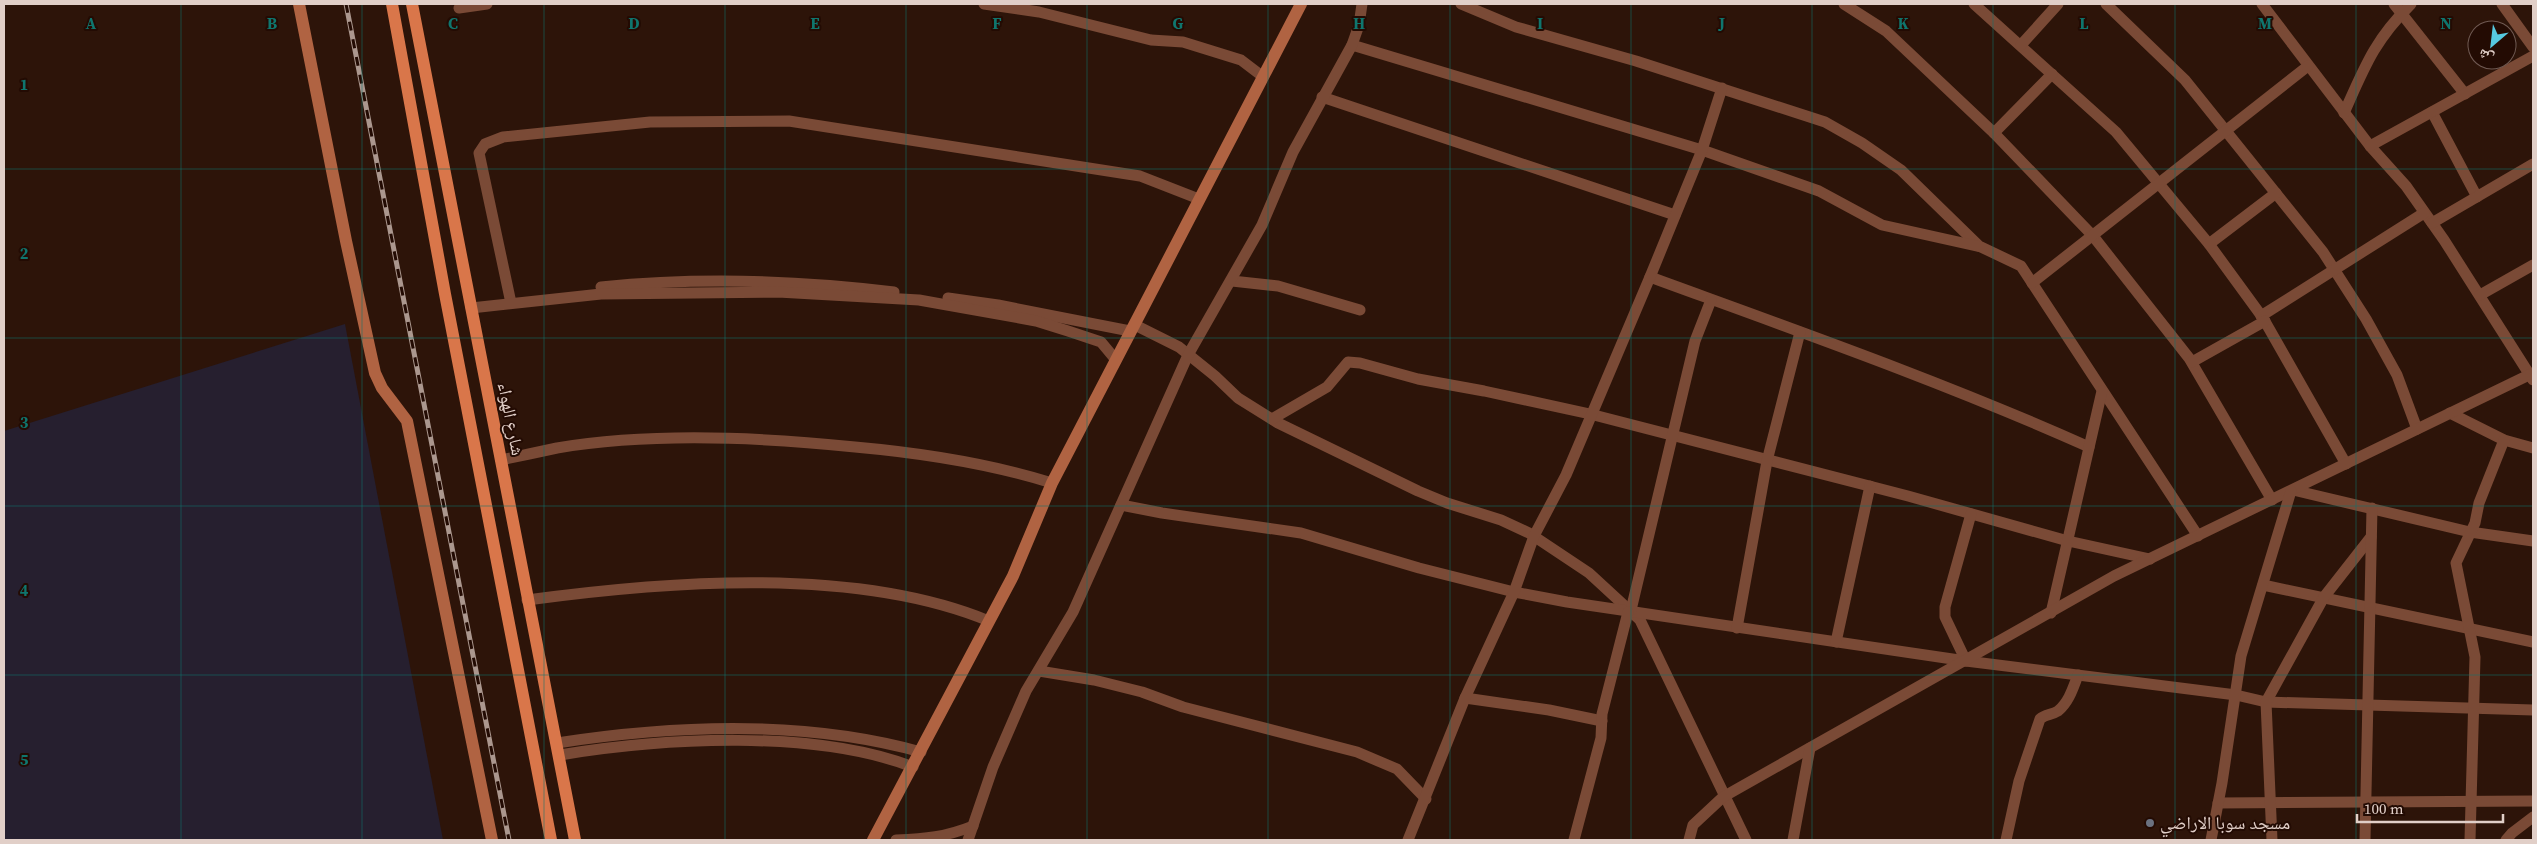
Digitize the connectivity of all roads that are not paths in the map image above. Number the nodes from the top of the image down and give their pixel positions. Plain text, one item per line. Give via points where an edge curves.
1 (299, 4) edge
2 (392, 4) edge
3 (412, 4) edge
4 (487, 4) edge
5 (991, 4) edge
6 (1301, 4) edge
7 (1362, 4) edge
8 (1460, 4) edge
9 (1844, 4) edge
10 (1974, 4) edge
11 (2058, 4) edge
12 (2106, 4) edge
13 (2394, 4) edge
14 (2412, 4) edge
15 (2502, 4) edge
16 (2267, 6) edge
17 (459, 8) dead end
18 (2403, 12) junction
19 (1352, 45) junction
20 (2021, 45) junction
21 (2533, 47) edge
22 (2533, 56) edge
23 (2308, 66) junction
24 (2052, 74) junction
25 (1262, 76) junction
26 (1722, 88) junction
27 (2465, 94) junction
28 (1322, 97) junction
29 (2432, 112) junction
30 (2344, 114) junction
31 (2226, 131) junction
32 (1994, 133) junction
33 (2370, 146) junction
34 (1702, 150) junction
35 (2533, 164) edge
36 (2159, 184) junction
37 (2276, 193) junction
38 (2476, 197) junction
39 (1199, 198) junction
40 (2424, 214) junction
41 (1675, 215) junction
42 (2432, 223) junction
43 (2093, 236) junction
44 (2209, 244) junction
45 (1981, 247) junction
46 (2533, 265) edge
47 (2334, 270) junction
48 (1650, 277) junction
49 (1232, 281) junction
50 (2032, 283) junction
51 (2480, 295) junction
52 (1711, 300) junction
53 (513, 303) junction
54 (471, 308) junction
55 (1360, 310) dead end
56 (2263, 319) junction
57 (1132, 328) junction
58 (1800, 332) junction
59 (1188, 354) junction
60 (1116, 360) junction
61 (2192, 362) junction
62 (2532, 376) edge
63 (2102, 391) junction
64 (2450, 413) junction
65 (1590, 414) junction
66 (1272, 419) junction
67 (2417, 429) junction
68 (1674, 436) junction
69 (2504, 440) junction
70 (2089, 447) junction
71 (2533, 448) edge
72 (501, 460) junction
73 (1767, 461) junction
74 (2346, 464) junction
75 (1052, 482) junction
76 (1870, 486) junction
77 (2292, 490) junction
78 (2272, 500) junction
79 (1122, 505) junction
80 (2372, 508) junction
81 (1971, 514) junction
82 (2470, 532) junction
83 (1534, 536) junction
84 (2198, 536) junction
85 (2371, 537) junction
86 (2068, 541) junction
87 (2533, 541) edge
88 (2150, 559) junction
89 (2263, 584) junction
90 (1514, 592) junction
91 (2324, 597) junction
92 (527, 600) junction
93 (2369, 607) junction
94 (1632, 612) junction
95 (2051, 613) junction
96 (989, 621) junction
97 (1737, 628) junction
98 (2468, 628) junction
99 (1836, 642) junction
100 (2533, 642) edge
101 (1966, 661) junction
102 (1039, 671) junction
103 (2078, 675) junction
104 (2236, 695) junction
105 (1465, 698) junction
106 (2266, 702) junction
107 (2368, 706) junction
108 (2473, 710) junction
109 (2533, 710) edge
110 (1602, 721) junction
111 (1810, 748) junction
112 (558, 749) junction
113 (921, 752) junction
114 (913, 768) junction
115 (1723, 797) junction
116 (1426, 799) junction
117 (2365, 800) junction
118 (2533, 801) edge
119 (2471, 802) junction
120 (2218, 803) junction
121 (2272, 804) junction
122 (2533, 817) edge
123 (973, 826) junction
124 (492, 840) edge
125 (552, 840) edge
126 (575, 840) edge
127 (873, 840) edge
128 (896, 840) edge
129 (968, 840) edge
130 (1408, 840) edge
131 (1574, 840) edge
132 (1689, 840) edge
133 (1746, 840) edge
134 (1793, 840) edge
135 (2006, 840) edge
136 (2210, 840) edge
137 (2272, 840) edge
138 (2365, 840) edge
139 (2470, 840) edge
140 (2506, 840) edge

1 - 124 street via 375,373 407,421
2 - 125 main road
3 - 54 main road, شارع الهواء
4 - 17 street
5 - 25 street via 1083,22 1151,40 1183,42 1241,60
6 - 25 street
7 - 19 street
8 - 26 street via 1516,27
9 - 32 street via 1886,31
10 - 20 street
11 - 20 street
12 - 31 street via 2186,80
13 - 18 street
14 - 18 street
15 - 21 street
16 - 23 street
18 - 27 street
18 - 30 street via 2385,30 2372,50
19 - 28 street
19 - 34 street
20 - 24 street
22 - 27 street
23 - 30 street
23 - 31 street
24 - 32 street
24 - 36 street via 2116,132
25 - 39 street
26 - 34 street
26 - 45 street via 1826,122 1862,144 1901,170
27 - 29 street
28 - 41 street
28 - 49 street
29 - 33 street
29 - 38 street
30 - 33 street
31 - 36 street
31 - 37 street
32 - 43 street
33 - 40 street via 2406,186
34 - 41 street
34 - 45 street via 1819,191 1882,225
35 - 38 street
36 - 43 street
36 - 44 street
37 - 44 street
37 - 47 street
38 - 42 street
39 - 53 street via 1140,176 789,121 650,122 503,137 485,144 479,153
39 - 57 street
40 - 42 street
40 - 47 street
41 - 48 street
42 - 51 street
43 - 50 street
43 - 61 street
44 - 56 street
45 - 50 street via 2021,266
46 - 51 street
47 - 56 street
47 - 67 street via 2397,375
48 - 52 street
48 - 65 street
49 - 55 street via 1278,286
49 - 59 street
50 - 63 street
51 - 62 street
52 - 58 street
52 - 68 street via 1695,341
53 - 54 street
53 - 57 street via 531,295 626,285 748,279 826,284 998,304
53 - 60 street via 601,294 778,292 919,300 1068,330 1101,342
54 - 72 main road, شارع الهواء
56 - 61 street
56 - 74 street
57 - 59 street via 1158,336
57 - 60 street
58 - 70 street
58 - 73 street
59 - 66 street via 1238,398
59 - 79 street
60 - 75 street
61 - 78 street
62 - 64 street
63 - 70 street
63 - 84 street
64 - 67 street
64 - 69 street
65 - 66 street via 1348,362 1327,387
65 - 68 street
65 - 83 street via 1566,475
66 - 83 street via 1418,491 1501,520
67 - 74 street
68 - 73 street
68 - 94 street
69 - 71 street
69 - 82 street
70 - 86 street
72 - 75 street via 558,448 623,442 760,439 907,452 1011,470
72 - 92 main road, شارع الهواء
73 - 76 street
73 - 97 street
74 - 77 street
75 - 96 street via 1013,576
76 - 81 street
76 - 99 street
77 - 78 street
77 - 80 street
77 - 89 street
78 - 84 street
79 - 90 street via 1301,533
79 - 102 street via 1073,612
80 - 82 street
80 - 85 street
81 - 86 street
81 - 101 street via 1945,607 1945,617
82 - 87 street
82 - 98 street via 2456,563
83 - 90 street
83 - 94 street via 1589,573
84 - 88 street
85 - 91 street
85 - 93 street
86 - 88 street
86 - 95 street
88 - 95 street
89 - 91 street
89 - 104 street via 2241,656
90 - 94 street
90 - 105 street
91 - 93 street
91 - 106 street
92 - 96 street via 644,587 778,584 909,597 955,607
92 - 112 main road, شارع الهواء
93 - 98 street
93 - 107 street
94 - 97 street
94 - 110 street
94 - 115 street via 1668,678
95 - 101 street
96 - 113 street
97 - 99 street
98 - 100 street
98 - 108 street via 2474,658
99 - 101 street
101 - 103 street
101 - 111 street
102 - 116 street via 1142,692 1183,707 1357,752 1397,769
102 - 123 street via 1026,691 993,767
103 - 104 street
103 - 135 street via 2068,700 2057,711 2040,719 2019,781
104 - 106 street
104 - 120 street
105 - 110 street
105 - 116 street
106 - 107 street
106 - 121 street
107 - 108 street
107 - 117 street
108 - 109 street
108 - 119 street
110 - 131 street via 1601,738
111 - 115 street
111 - 134 street
112 - 113 street via 610,735 681,730 771,731 852,737
112 - 114 street via 727,741 779,743 851,751
112 - 126 main road, شارع الهواء
113 - 114 street
114 - 127 street
115 - 132 street via 1693,825
115 - 133 street
116 - 130 street
117 - 119 street
117 - 121 street
117 - 138 street
118 - 119 street
119 - 139 street
120 - 121 street
120 - 136 street
121 - 137 street
122 - 140 street
123 - 128 street via 927,840
123 - 129 street

